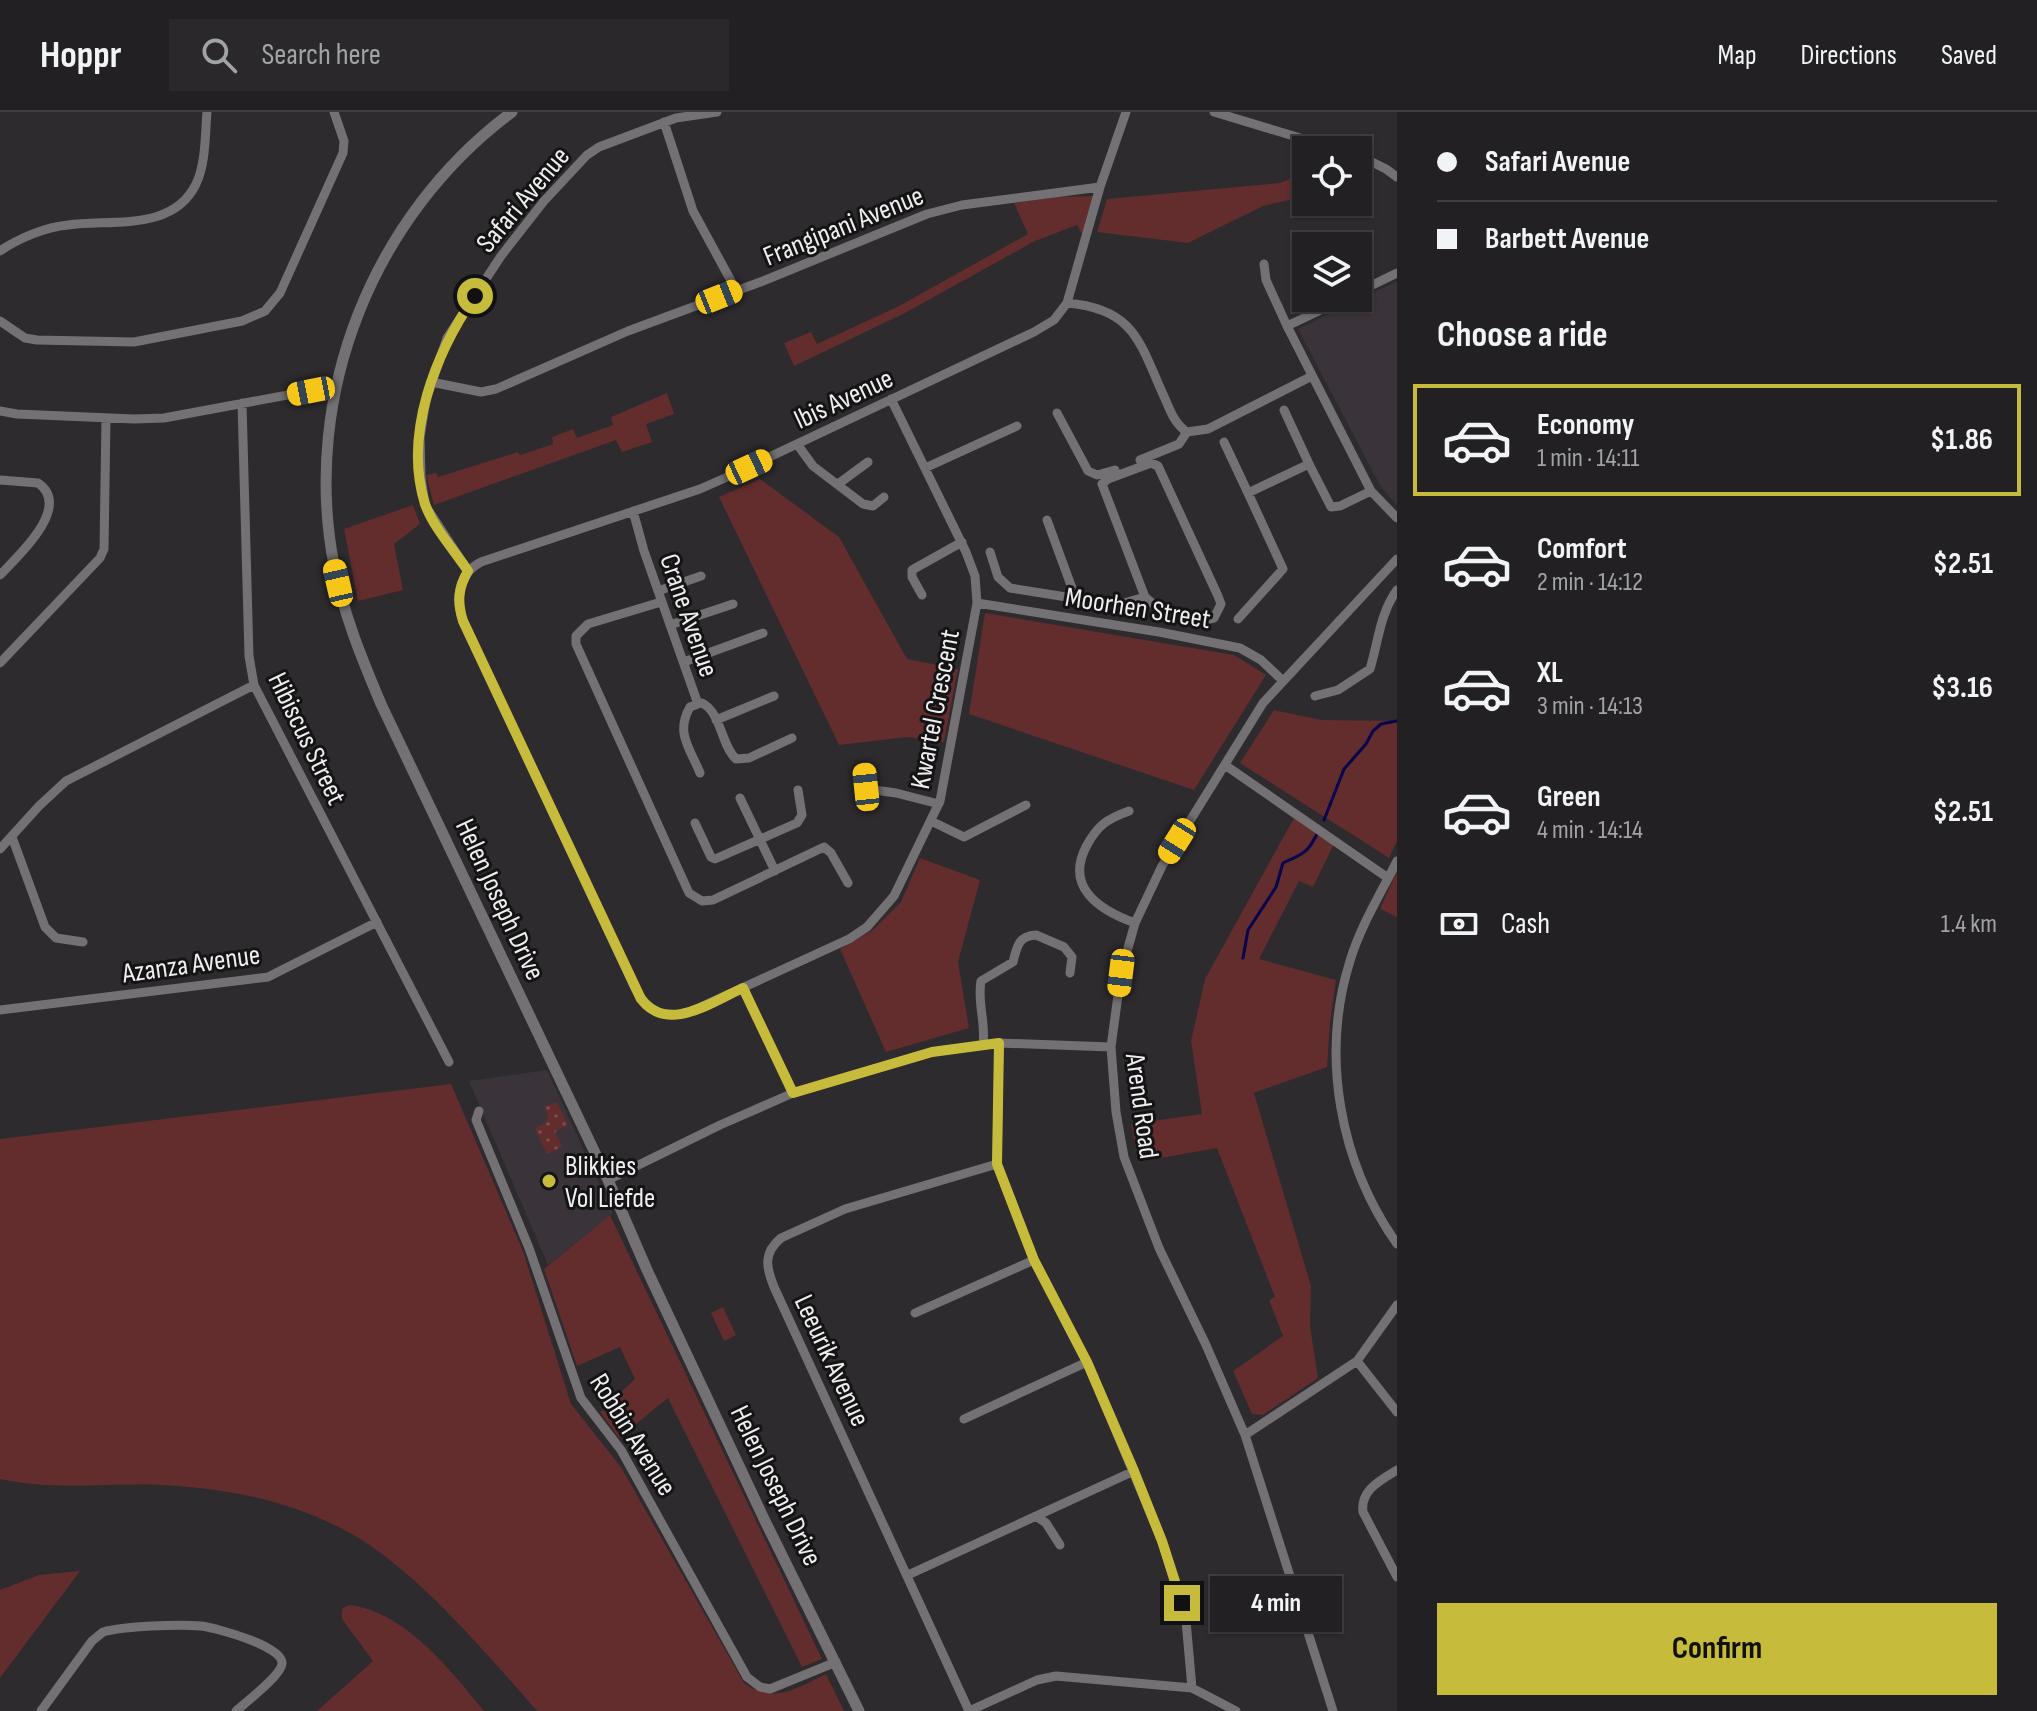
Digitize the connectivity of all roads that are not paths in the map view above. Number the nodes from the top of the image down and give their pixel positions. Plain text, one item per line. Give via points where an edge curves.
1 (207, 112) edge
2 (334, 112) edge
3 (512, 112) edge
4 (717, 112) edge
5 (1126, 112) edge
6 (1214, 112) edge
7 (664, 122) junction
8 (1294, 136) edge
9 (1372, 162) edge
10 (1397, 177) edge
11 (1100, 187) junction
12 (0, 251) edge
13 (1264, 264) dead end
14 (1397, 273) edge
15 (1372, 285) edge
16 (736, 290) junction
17 (1067, 303) junction
18 (1316, 312) edge
19 (0, 321) edge
20 (1287, 326) junction
21 (1312, 376) junction
22 (431, 382) junction
23 (336, 386) junction
24 (891, 399) junction
25 (242, 403) junction
26 (1284, 410) dead end
27 (0, 411) edge
28 (1057, 413) dead end
29 (106, 418) junction
30 (1017, 426) dead end
31 (1187, 432) junction
32 (1224, 442) dead end
33 (797, 444) junction
34 (868, 462) dead end
35 (1309, 464) junction
36 (925, 468) junction
37 (0, 480) edge
38 (838, 484) junction
39 (1371, 491) junction
40 (1248, 493) junction
41 (884, 497) dead end
42 (633, 511) junction
43 (1397, 518) edge
44 (1047, 520) dead end
45 (962, 542) junction
46 (990, 552) dead end
47 (1397, 559) edge
48 (468, 571) junction
49 (0, 575) edge
50 (701, 576) dead end
51 (1397, 590) edge
52 (658, 591) junction
53 (922, 595) dead end
54 (1145, 597) junction
55 (1076, 599) junction
56 (661, 602) junction
57 (977, 603) junction
58 (733, 604) dead end
59 (1163, 612) junction
60 (1238, 619) dead end
61 (670, 625) junction
62 (1159, 632) junction
63 (763, 633) dead end
64 (684, 662) junction
65 (0, 663) edge
66 (1282, 680) junction
67 (254, 685) junction
68 (774, 696) dead end
69 (1315, 696) dead end
70 (698, 704) junction
71 (716, 720) junction
72 (792, 738) dead end
73 (1225, 765) junction
74 (864, 767) dead end
75 (700, 773) dead end
76 (798, 790) dead end
77 (740, 798) dead end
78 (939, 804) junction
79 (1026, 805) dead end
80 (1129, 811) dead end
81 (931, 821) junction
82 (695, 823) dead end
83 (12, 837) junction
84 (760, 840) junction
85 (0, 849) edge
86 (1397, 861) edge
87 (775, 871) junction
88 (1388, 878) junction
89 (848, 883) dead end
90 (377, 922) junction
91 (1135, 923) junction
92 (83, 942) dead end
93 (1070, 973) dead end
94 (743, 988) junction
95 (0, 1010) edge
96 (999, 1043) junction
97 (983, 1044) junction
98 (1111, 1047) junction
99 (449, 1062) dead end
100 (793, 1093) junction
101 (479, 1111) dead end
102 (997, 1164) junction
103 (608, 1180) junction
104 (1397, 1244) edge
105 (1034, 1260) junction
106 (1397, 1305) edge
107 (915, 1313) dead end
108 (1357, 1361) junction
109 (1087, 1362) junction
110 (1397, 1412) edge
111 (964, 1419) dead end
112 (1245, 1435) junction
113 (1397, 1470) edge
114 (1134, 1471) junction
115 (1036, 1516) junction
116 (1060, 1545) dead end
117 (908, 1575) junction
118 (1397, 1577) edge
119 (836, 1662) junction
120 (1192, 1688) junction
121 (41, 1711) edge
122 (236, 1711) edge
123 (859, 1711) edge
124 (969, 1711) edge
125 (1236, 1711) edge
126 (1333, 1711) edge

1 - 12 street via 201,171 175,209 125,222 60,226
2 - 19 street via 343,153 280,293 265,311 242,321 134,342 37,340
3 - 23 street, Helen Joseph Drive via 454,162 399,232 354,319
4 - 7 street, Safari Avenue
5 - 11 street
6 - 8 street
7 - 16 street via 693,211
7 - 22 street, Safari Avenue via 599,147 575,166 501,256 455,325
9 - 10 street
11 - 16 street, Frangipani Avenue via 940,210
11 - 17 street
13 - 20 street
14 - 15 street
16 - 22 street, Frangipani Avenue via 496,389 481,392
17 - 24 street, Ibis Avenue via 1054,320 1034,332
17 - 31 street via 1103,309 1122,321 1137,340 1172,416
18 - 20 street
20 - 21 street
21 - 31 street via 1208,429
21 - 39 street
22 - 48 street, Safari Avenue via 420,437 425,505
23 - 25 street
23 - 103 street, Helen Joseph Drive via 327,501 334,565 355,638 381,704
24 - 33 street, Ibis Avenue
24 - 36 street, Kwartel Crescent
25 - 29 street via 164,418
25 - 67 street, Hibiscus Street
26 - 35 street
27 - 29 street
28 - 31 street via 1084,467 1097,475 1172,448
29 - 65 street via 104,549
30 - 36 street
32 - 40 street
33 - 38 street via 808,461
33 - 42 street, Ibis Avenue via 700,489
34 - 38 street
35 - 39 street via 1331,507
35 - 40 street
36 - 45 street, Kwartel Crescent
37 - 49 street via 38,483 47,493 44,524
38 - 41 street via 868,506
39 - 43 street
40 - 60 street via 1283,569
42 - 48 street, Ibis Avenue via 481,562
42 - 52 street, Crane Avenue
44 - 55 street
45 - 53 street via 912,570
45 - 57 street, Kwartel Crescent via 975,576
46 - 55 street via 998,577 1010,588
47 - 66 street, Arend Road
48 - 94 street, Kwartel Crescent via 458,599 463,621 641,999 654,1012 673,1016
50 - 52 street
51 - 69 street via 1370,669 1338,690
52 - 56 street, Crane Avenue
54 - 55 street via 1117,605
54 - 59 street
54 - 59 street via 1102,484 1155,463 1221,604 1214,618 1205,620
56 - 61 street, Crane Avenue
56 - 87 street via 588,624 576,636 579,654 689,893 702,901 713,900
57 - 62 street, Moorhen Street
57 - 78 street, Kwartel Crescent
58 - 61 street
59 - 62 street
61 - 64 street, Crane Avenue
62 - 66 street, Moorhen Street via 1240,648
63 - 64 street
64 - 70 street, Crane Avenue
66 - 73 street, Arend Road
67 - 83 street via 66,781
67 - 90 street, Hibiscus Street
68 - 71 street, Crane Avenue
70 - 71 street via 710,707
70 - 75 street, Crane Avenue via 690,707 682,726
71 - 72 street via 736,759
73 - 88 street
73 - 91 street, Arend Road via 1162,866
74 - 78 street via 867,789
76 - 84 street via 801,820
77 - 84 street
78 - 81 street, Kwartel Crescent
79 - 81 street via 968,836
80 - 91 street via 1102,822 1078,868 1079,878 1101,907
81 - 94 street, Kwartel Crescent via 894,896 867,927
82 - 84 street via 715,859
83 - 85 street
83 - 92 street via 45,927 56,938
84 - 87 street
86 - 88 street
87 - 89 street via 824,847
88 - 104 street via 1349,962 1335,1055 1349,1146
90 - 95 street, Azanza Avenue via 268,977
90 - 99 street, Hibiscus Street
91 - 98 street, Arend Road via 1121,973
93 - 97 street via 1072,957 1064,947 1036,935 1021,940 1009,965 981,981
94 - 100 street
96 - 97 street
96 - 98 street
96 - 102 street
97 - 100 street via 932,1052
98 - 112 street, Arend Road via 1119,1134 1132,1181
100 - 103 street
101 - 119 street, Robbin Avenue via 476,1120 529,1248 581,1398 621,1450 747,1677 770,1689
102 - 105 street
102 - 117 street, Leeurik Avenue via 845,1209 781,1238 766,1262
103 - 119 street, Helen Joseph Drive
105 - 107 street
105 - 109 street
106 - 108 street
108 - 110 street
108 - 112 street
109 - 111 street
109 - 114 street
112 - 126 street, Arend Road
113 - 118 street via 1372,1487 1362,1505
114 - 115 street
114 - 120 street via 1177,1584
115 - 116 street
115 - 117 street
117 - 124 street, Leeurik Avenue
119 - 123 street, Helen Joseph Drive
120 - 124 street via 1056,1676
120 - 125 street
121 - 122 street via 103,1632 192,1626 268,1647 282,1660 276,1676

